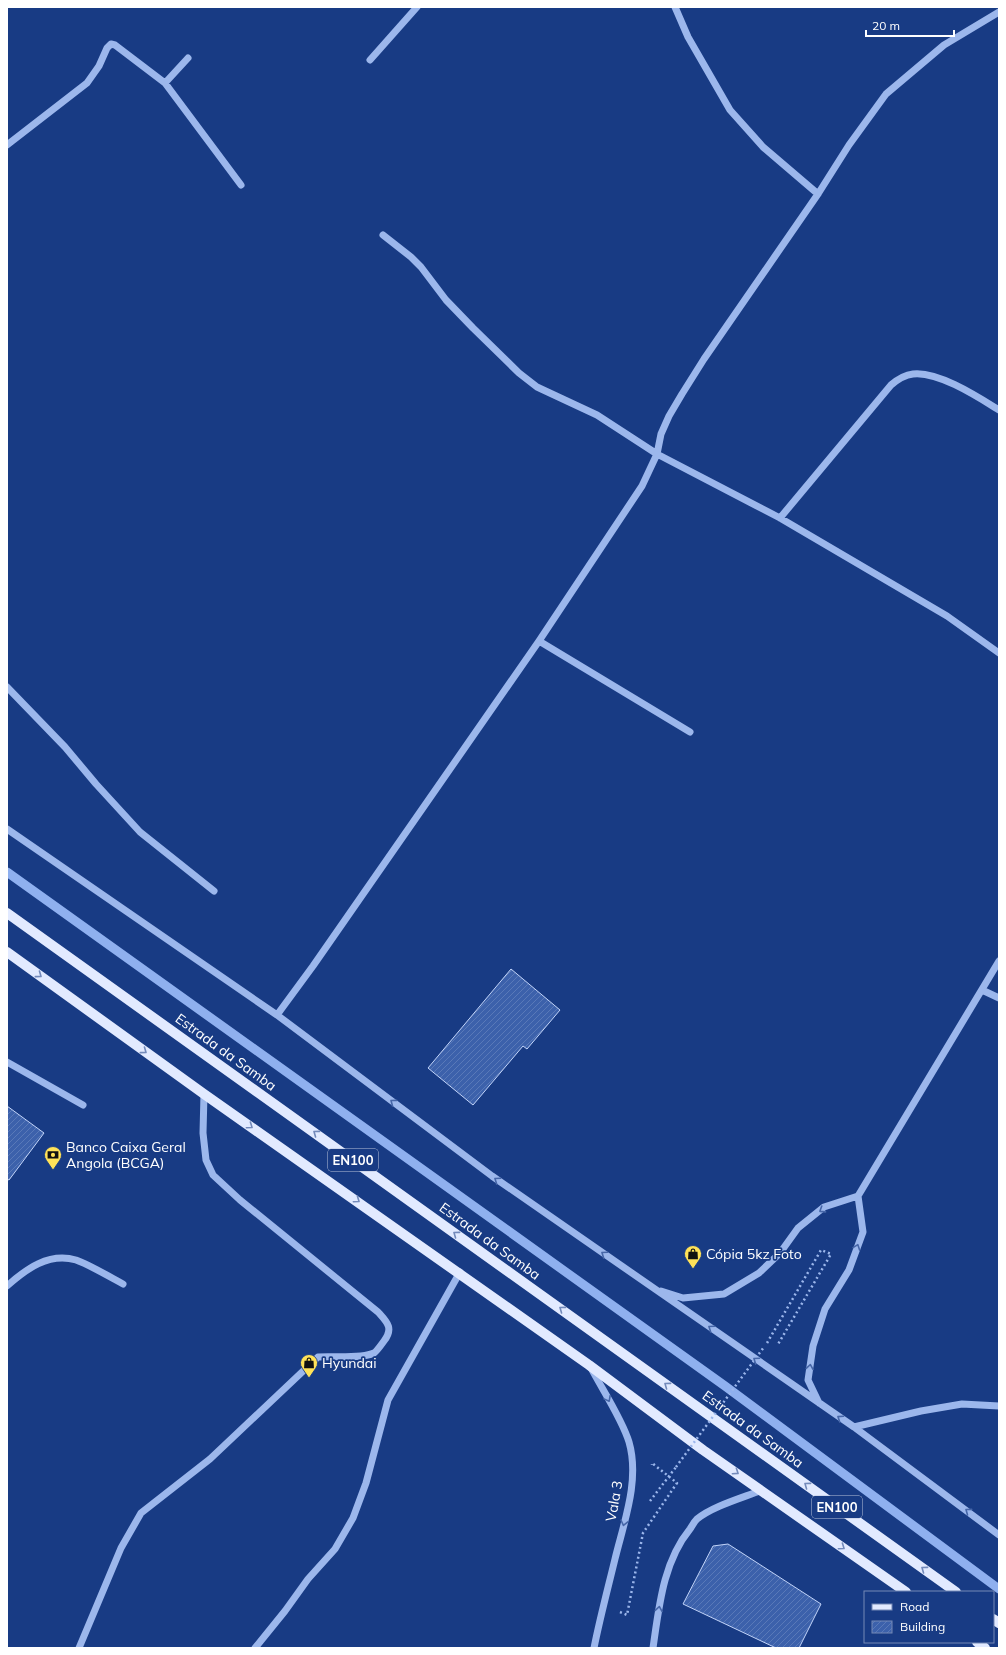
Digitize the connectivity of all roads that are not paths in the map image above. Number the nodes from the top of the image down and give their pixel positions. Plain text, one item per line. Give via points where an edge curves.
1 (418, 7) edge
2 (675, 7) edge
3 (999, 12) edge
4 (188, 58) dead end
5 (370, 60) dead end
6 (165, 83) junction
7 (7, 145) edge
8 (241, 185) dead end
9 (818, 194) junction
10 (383, 235) dead end
11 (999, 410) edge
12 (657, 454) junction
13 (780, 518) junction
14 (539, 641) junction
15 (999, 653) edge
16 (7, 687) edge
17 (690, 732) dead end
18 (7, 829) edge
19 (214, 891) dead end
20 (7, 913) edge
21 (7, 952) edge
22 (999, 961) edge
23 (982, 990) junction
24 (999, 998) edge
25 (277, 1015) junction
26 (7, 1062) edge
27 (204, 1094) junction
28 (82, 1105) dead end
29 (858, 1196) junction
30 (460, 1272) junction
31 (123, 1284) dead end
32 (7, 1286) edge
33 (653, 1288) junction
34 (589, 1365) junction
35 (819, 1403) junction
36 (999, 1406) edge
37 (854, 1427) junction
38 (762, 1490) junction
39 (999, 1535) edge
40 (905, 1591) edge
41 (955, 1591) edge
42 (79, 1648) edge
43 (255, 1648) edge
44 (594, 1648) edge
45 (653, 1648) edge

1 - 5 street
2 - 9 street via 688,37 730,110 763,147
3 - 9 street via 944,44 886,94 849,144
4 - 6 street
6 - 7 street via 111,44 87,83
6 - 8 street
9 - 12 street via 682,394 661,434
10 - 12 street via 416,262 446,300 519,373 537,387 597,415
11 - 13 street via 970,392 931,376 914,374 900,378 891,384
12 - 13 street
12 - 14 street via 642,486
13 - 15 street via 947,616
14 - 17 street
14 - 25 street
16 - 19 street via 65,747 140,832
18 - 25 street
41 -> 20 main road, Estrada da Samba / EN100
21 -> 27 main road, EN100
22 - 23 street
23 - 24 street
23 - 29 street
33 -> 25 street via 492,1176
26 - 28 street
27 -> 30 main road, EN100
27 - 42 street via 203,1133 206,1160 213,1175 378,1312 388,1324 389,1333 374,1352 359,1357 318,1357 210,1459 141,1513 122,1548
29 -> 33 street via 824,1207 798,1228 780,1253 759,1273 724,1294 683,1298
35 -> 29 street via 808,1380 813,1346 825,1309 849,1270 863,1232
30 - 34 main road, EN100
30 - 43 street via 388,1400 368,1476 353,1518 335,1549 308,1579
31 - 32 street via 76,1260 57,1258 34,1265
35 -> 33 street
34 -> 38 main road, EN100 via 703,1450
34 -> 44 street, Vala 3 via 624,1429 632,1463 632,1486 626,1516
37 -> 35 street
36 - 37 street via 962,1404
39 -> 37 street
38 -> 40 main road, EN100
45 -> 38 street via 660,1601 670,1563 684,1536 697,1519

